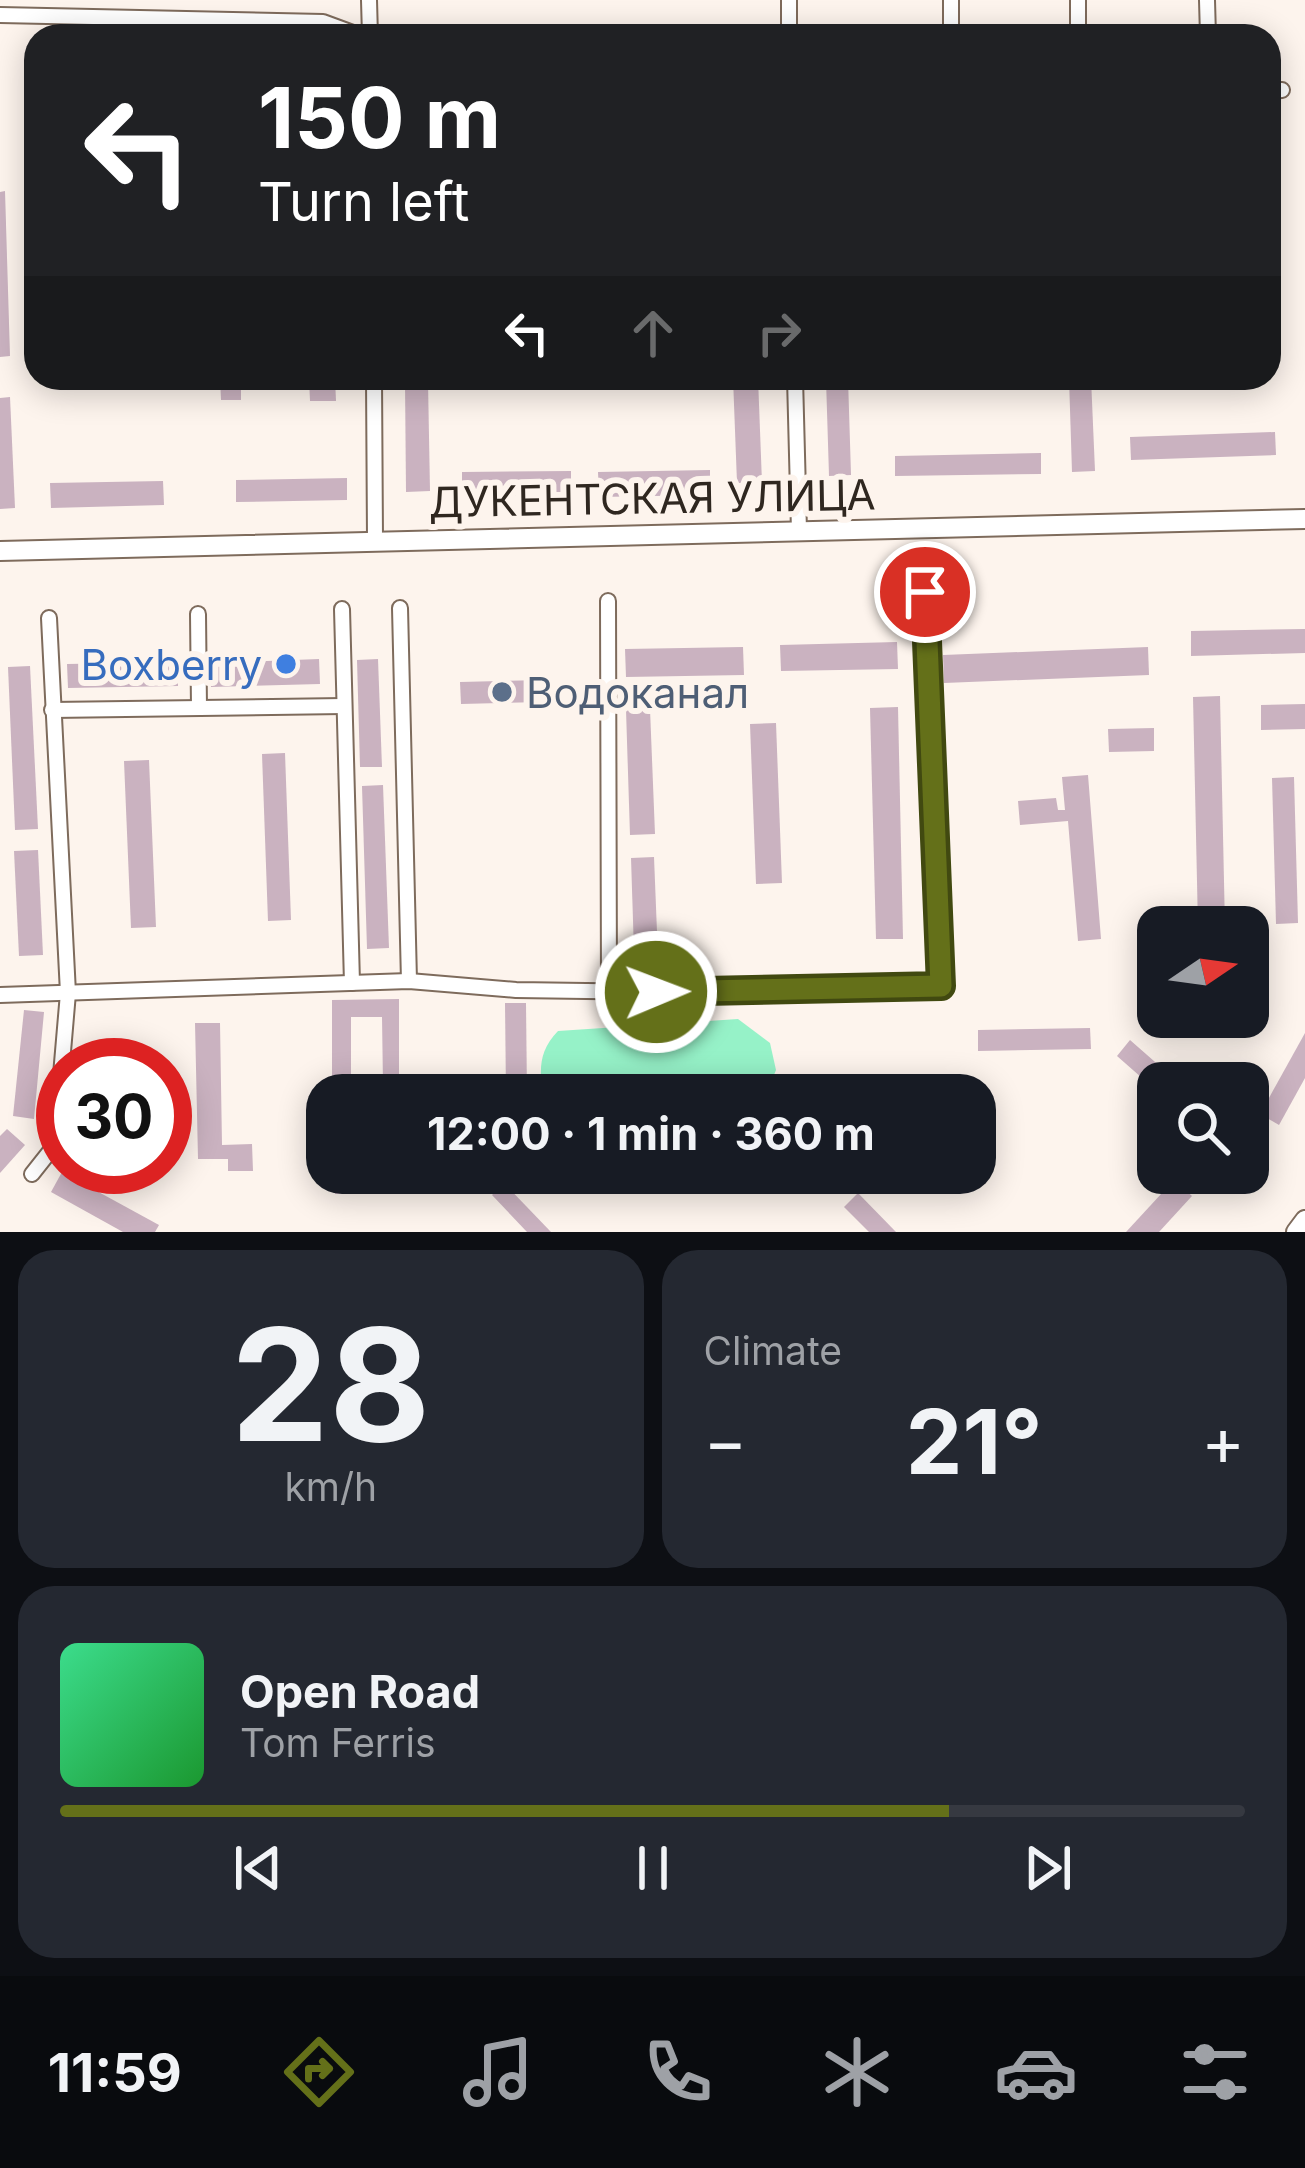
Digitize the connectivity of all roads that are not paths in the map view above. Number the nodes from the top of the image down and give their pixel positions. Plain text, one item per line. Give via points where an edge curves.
1 (0, 15) edge
2 (328, 24) edge
3 (374, 390) edge
4 (795, 390) edge
5 (1305, 519) edge
6 (800, 531) junction
7 (375, 539) junction
8 (0, 551) edge
9 (925, 592) dead end
10 (608, 601) dead end
11 (400, 608) dead end
12 (342, 609) dead end
13 (198, 614) dead end
14 (49, 618) dead end
15 (344, 706) junction
16 (199, 708) junction
17 (52, 710) junction
18 (409, 982) junction
19 (352, 983) junction
20 (609, 989) junction
21 (68, 993) junction
22 (0, 995) edge
23 (32, 1174) dead end
24 (1305, 1220) edge
25 (1296, 1232) edge

1 - 2 street
3 - 7 street
4 - 6 street
5 - 6 main road, ДУКЕНТСКАЯ УЛИЦА
6 - 7 main road, ДУКЕНТСКАЯ УЛИЦА
7 - 8 main road, ДУКЕНТСКАЯ УЛИЦА
9 - 20 street via 941,986
10 - 20 street
11 - 18 street
12 - 15 street
13 - 16 street
14 - 17 street
15 - 16 street
15 - 19 street
16 - 17 street
17 - 21 street
18 - 19 street
18 - 20 street
19 - 21 street
21 - 22 street
21 - 23 street via 55,1145
24 - 25 main road

